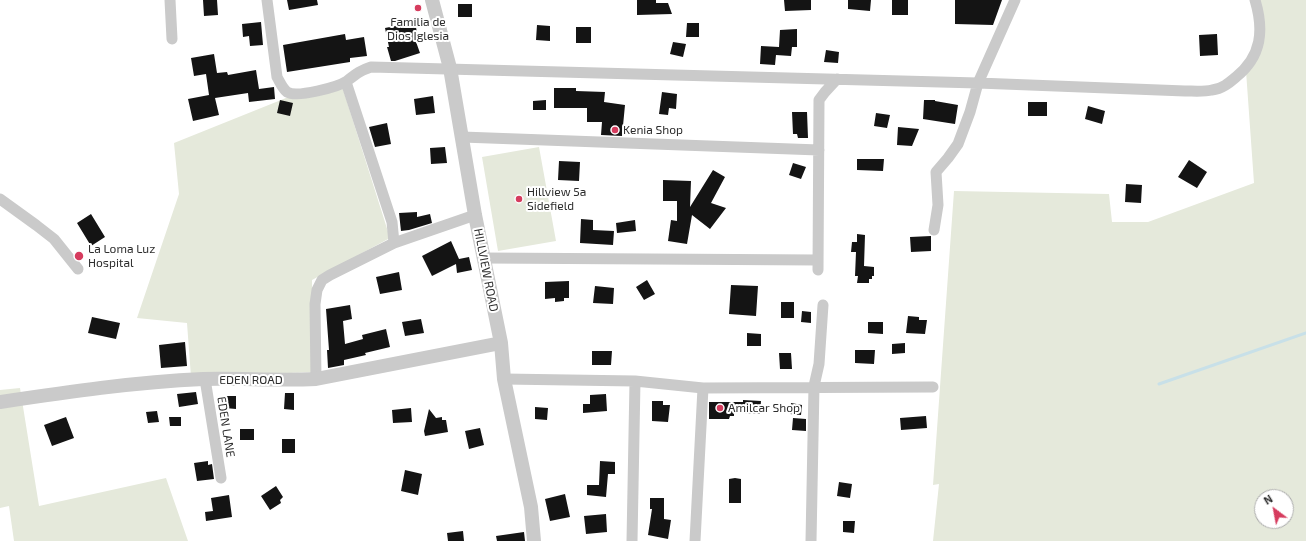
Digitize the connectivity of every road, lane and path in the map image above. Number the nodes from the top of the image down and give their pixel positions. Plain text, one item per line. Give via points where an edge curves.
1 (170, 0) edge
2 (267, 0) edge
3 (432, 0) edge
4 (1015, 0) edge
5 (1255, 0) edge
6 (172, 39) dead end
7 (450, 68) junction
8 (837, 79) junction
9 (346, 82) junction
10 (978, 83) junction
11 (462, 137) junction
12 (819, 150) junction
13 (0, 199) edge
14 (475, 215) junction
15 (934, 230) dead end
16 (394, 243) junction
17 (484, 258) junction
18 (78, 269) dead end
19 (823, 305) dead end
20 (501, 343) junction
21 (205, 379) junction
22 (316, 379) junction
23 (504, 379) junction
24 (635, 381) junction
25 (814, 386) junction
26 (933, 386) dead end
27 (703, 388) junction
28 (0, 402) edge
29 (221, 478) dead end
30 (534, 541) edge
31 (632, 541) edge
32 (695, 541) edge
33 (811, 541) edge

1 - 6 street
2 - 9 street via 277,77 281,85 296,95 310,94
3 - 7 street, HILLVIEW ROAD
4 - 10 street
5 - 10 street via 1261,34 1258,46 1244,71 1223,87 1185,91
7 - 8 street
7 - 9 street via 371,67 358,72
7 - 11 street, HILLVIEW ROAD
8 - 10 street
8 - 12 street via 819,100
9 - 16 street via 392,222
10 - 15 street via 958,144 936,172 938,205
11 - 12 street
11 - 14 street, HILLVIEW ROAD
12 - 17 street via 818,265
13 - 18 street via 54,239
14 - 16 street
14 - 17 street, HILLVIEW ROAD
16 - 22 street via 322,280 317,290 316,304
17 - 20 street, HILLVIEW ROAD
19 - 25 street via 820,364
20 - 22 street, EDEN ROAD
20 - 23 street, HILLVIEW ROAD
21 - 22 street, EDEN ROAD
21 - 28 street, EDEN ROAD via 67,392
21 - 29 street, EDEN LANE
23 - 24 street
23 - 30 street, HILLVIEW ROAD via 531,507
24 - 27 street
24 - 31 street
25 - 26 street
25 - 27 street
25 - 33 street
27 - 32 street

